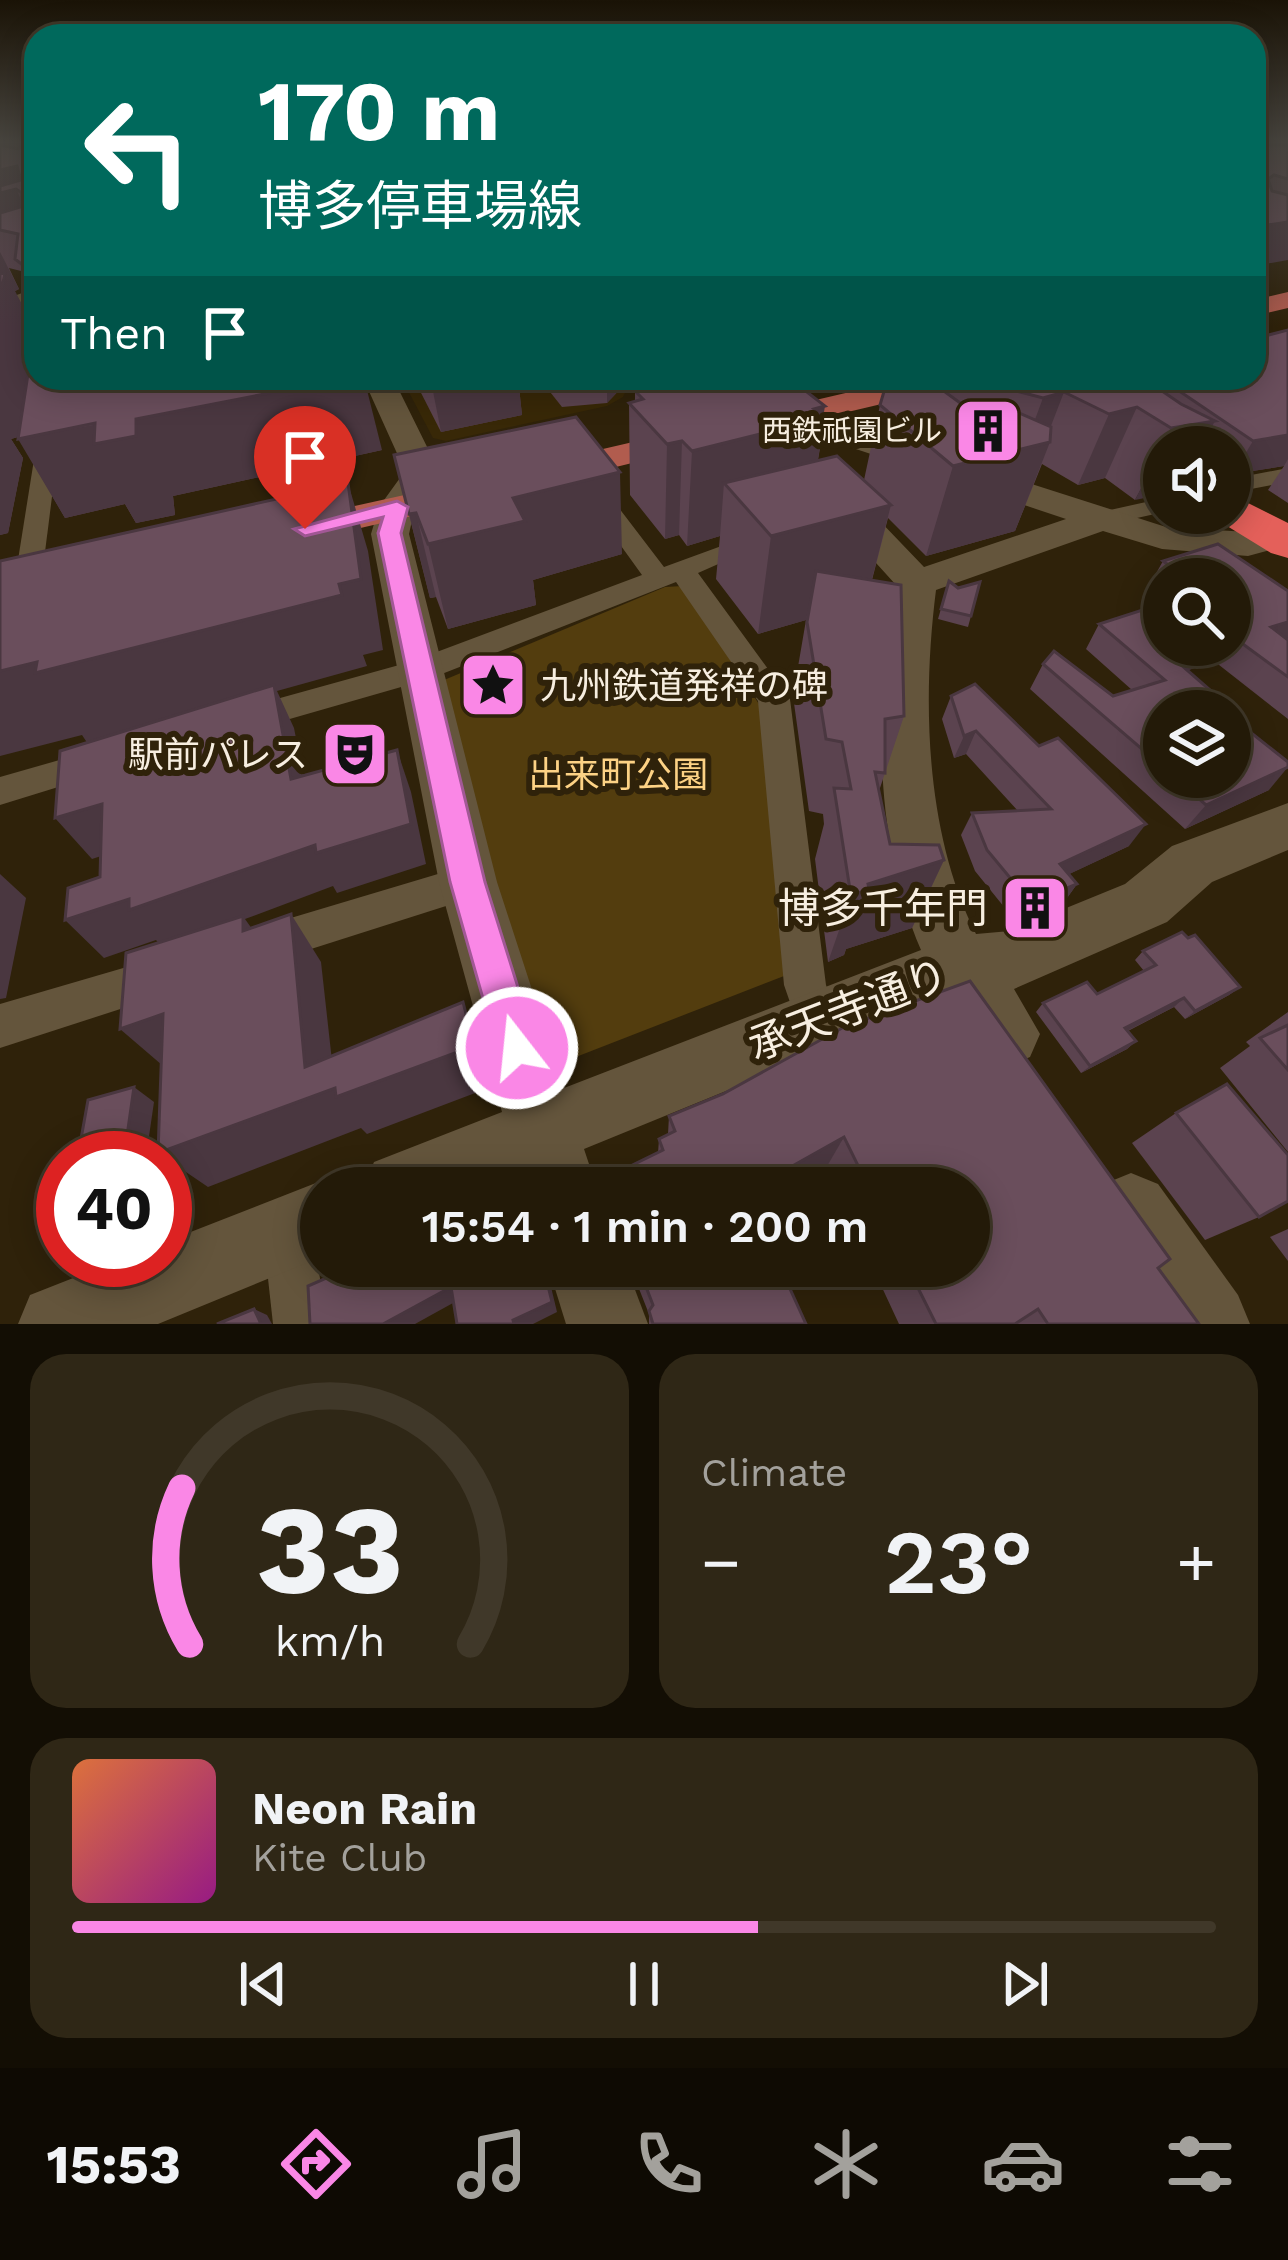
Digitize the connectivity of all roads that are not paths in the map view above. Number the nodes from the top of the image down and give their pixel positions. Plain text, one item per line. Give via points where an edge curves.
1 (57, 390) edge
2 (379, 390) edge
3 (734, 390) edge
4 (759, 390) edge
5 (899, 390) edge
6 (745, 392) junction
7 (783, 417) junction
8 (59, 440) junction
9 (16, 448) edge
10 (574, 466) junction
11 (504, 469) junction
12 (1288, 475) edge
13 (1251, 487) edge
14 (409, 489) junction
15 (1251, 508) edge
16 (1143, 510) edge
17 (856, 518) junction
18 (1101, 519) junction
19 (260, 524) edge
20 (1285, 533) edge
21 (70, 568) edge
22 (668, 572) junction
23 (17, 574) edge
24 (917, 583) junction
25 (418, 671) junction
26 (212, 729) edge
27 (124, 754) edge
28 (0, 791) edge
29 (1288, 826) edge
30 (468, 882) junction
31 (959, 965) junction
32 (816, 1019) junction
33 (0, 1026) edge
34 (1038, 1078) edge
35 (1090, 1154) edge
36 (551, 1160) edge
37 (513, 1167) edge
38 (300, 1228) edge
39 (302, 1287) edge
40 (594, 1287) edge
41 (80, 1320) edge
42 (300, 1324) edge
43 (607, 1324) edge
44 (1209, 1324) edge

1 - 8 street
2 - 14 street
3 - 6 street
4 - 6 main road
5 - 7 main road
6 - 7 street
6 - 11 main road
7 - 10 main road
7 - 17 street via 786,441
7 - 18 street
8 - 9 street
8 - 23 street
10 - 11 main road
10 - 22 street
11 - 14 main road
12 - 13 street
14 - 19 main road
14 - 25 street via 390,533
15 - 20 highway
16 - 18 street
17 - 22 street
17 - 24 street
18 - 20 street via 1188,543 1248,544
18 - 24 street
21 - 23 main road
22 - 25 street
22 - 32 street via 774,699 805,985
24 - 31 street via 906,638 915,812 938,914
25 - 26 street
25 - 30 street
27 - 28 street
29 - 31 street, 承天寺通り via 1192,864 1146,903 1030,953
30 - 33 street
30 - 36 street
31 - 32 street, 承天寺通り
31 - 34 street
32 - 36 street, 承天寺通り
35 - 44 street
36 - 37 street, 承天寺通り
38 - 41 street
39 - 42 street
40 - 43 street

